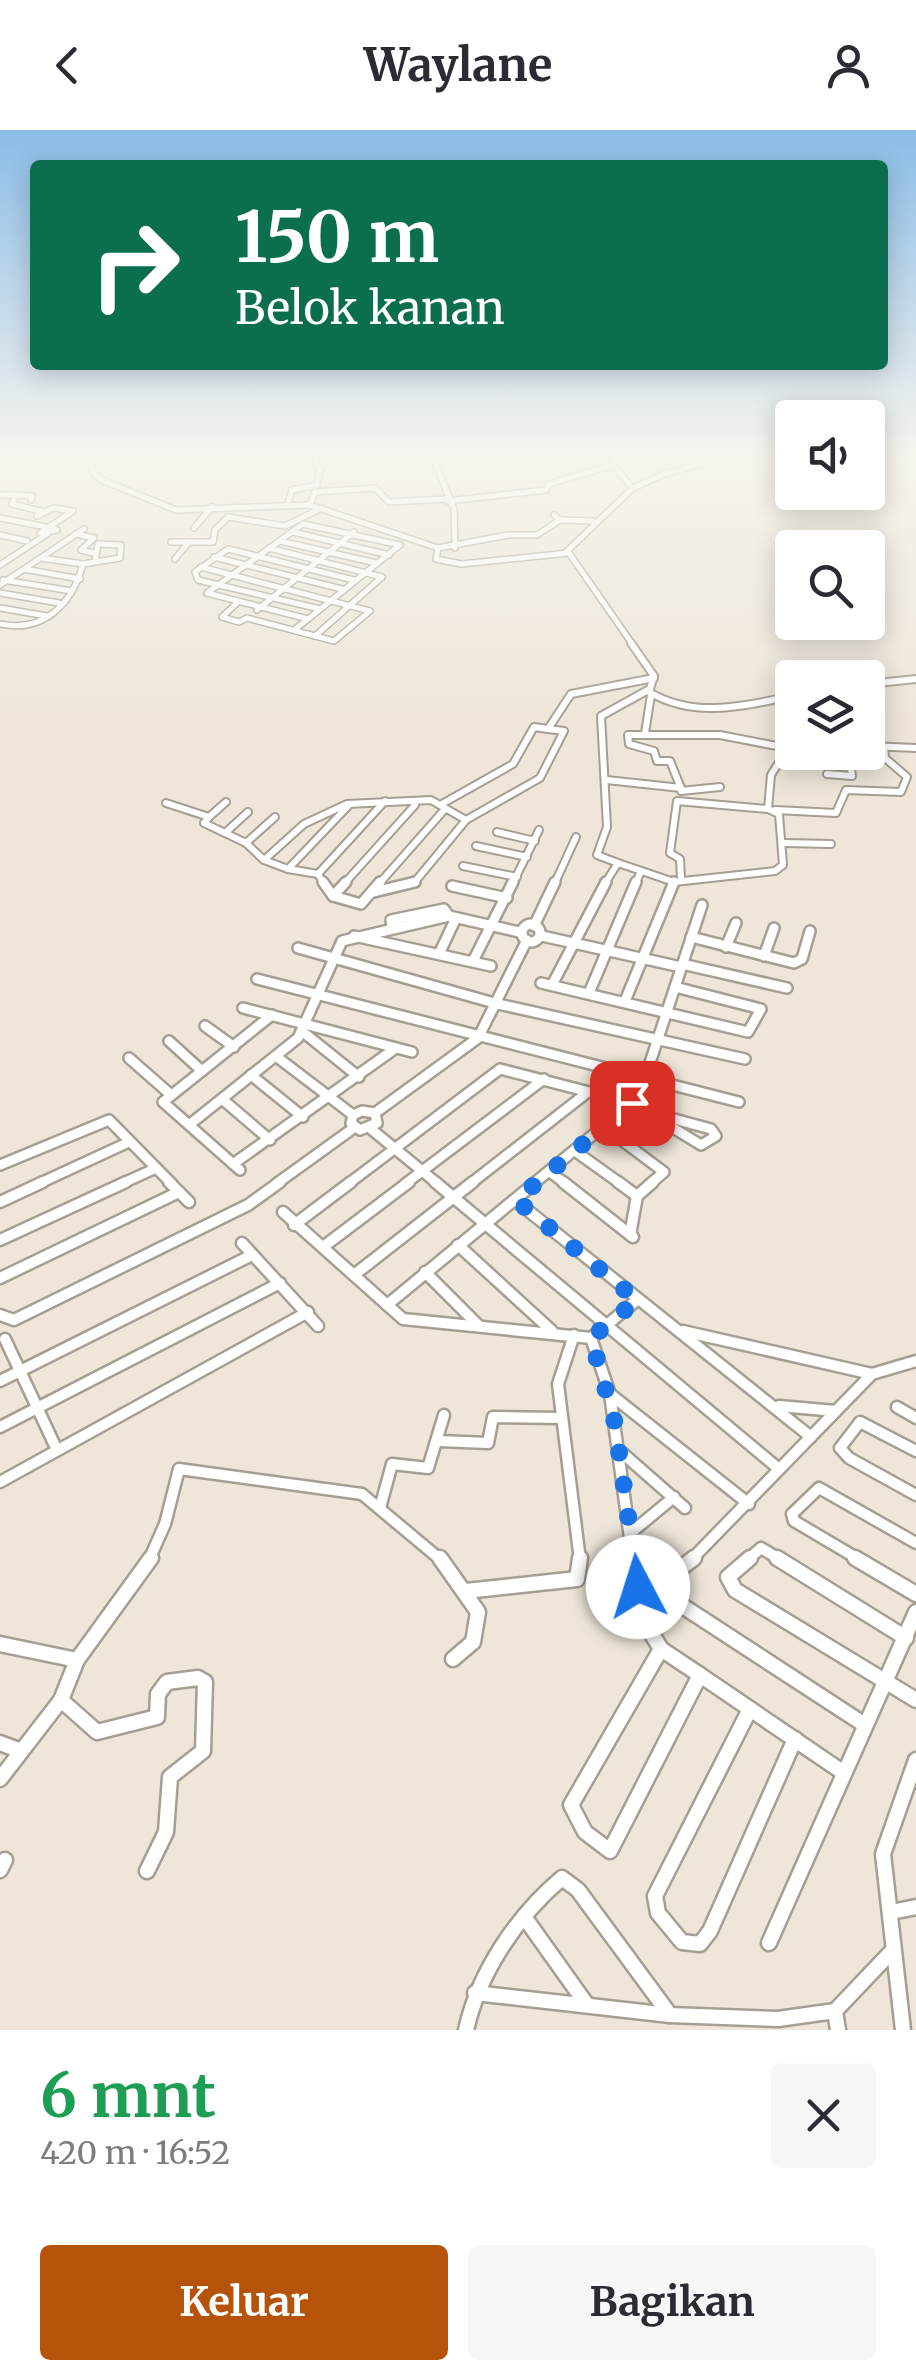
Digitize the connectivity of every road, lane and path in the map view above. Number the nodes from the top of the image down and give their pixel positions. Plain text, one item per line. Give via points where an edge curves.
1 (26, 542) edge
2 (29, 542) edge
3 (65, 542) edge
4 (90, 542) edge
5 (171, 542) dead end
6 (188, 542) junction
7 (213, 542) edge
8 (279, 542) edge
9 (283, 542) edge
10 (334, 542) edge
11 (382, 542) edge
12 (420, 542) edge
13 (456, 542) edge
14 (479, 542) edge
15 (541, 542) edge
16 (575, 542) edge
17 (340, 543) junction
18 (269, 548) junction
19 (438, 548) junction
20 (456, 548) junction
21 (0, 550) edge
22 (328, 552) junction
23 (547, 552) junction
24 (566, 552) junction
25 (13, 553) junction
26 (93, 553) junction
27 (289, 554) junction
28 (389, 555) junction
29 (258, 556) junction
30 (214, 557) junction
31 (40, 558) junction
32 (174, 560) dead end
33 (277, 561) junction
34 (318, 561) junction
35 (0, 562) edge
36 (95, 562) junction
37 (376, 563) junction
38 (82, 564) junction
39 (246, 565) junction
40 (201, 566) junction
41 (308, 568) junction
42 (22, 569) junction
43 (363, 572) junction
44 (234, 575) junction
45 (296, 578) junction
46 (80, 579) junction
47 (354, 580) junction
48 (2, 581) edge
49 (222, 584) junction
50 (284, 588) junction
51 (343, 589) junction
52 (72, 591) junction
53 (0, 594) edge
54 (272, 597) junction
55 (331, 599) junction
56 (238, 602) junction
57 (60, 603) junction
58 (351, 604) junction
59 (260, 607) junction
60 (0, 608) edge
61 (320, 609) junction
62 (47, 616) junction
63 (247, 618) junction
64 (308, 619) junction
65 (4, 625) edge
66 (294, 630) junction
67 (0, 633) edge
68 (315, 636) junction
69 (654, 678) junction
70 (916, 680) edge
71 (885, 683) edge
72 (650, 692) junction
73 (775, 698) edge
74 (548, 729) junction
75 (645, 734) junction
76 (775, 744) edge
77 (885, 747) edge
78 (916, 748) edge
79 (885, 758) edge
80 (775, 770) edge
81 (851, 770) edge
82 (828, 774) dead end
83 (912, 778) edge
84 (607, 780) junction
85 (720, 787) dead end
86 (682, 788) junction
87 (680, 799) junction
88 (385, 801) junction
89 (226, 802) dead end
90 (352, 802) junction
91 (166, 803) dead end
92 (414, 804) junction
93 (443, 807) junction
94 (771, 809) junction
95 (248, 812) dead end
96 (209, 816) junction
97 (274, 816) dead end
98 (466, 820) junction
99 (539, 830) dead end
100 (503, 832) dead end
101 (225, 833) junction
102 (576, 837) dead end
103 (534, 841) junction
104 (246, 843) junction
105 (784, 843) junction
106 (831, 844) dead end
107 (476, 846) dead end
108 (527, 857) junction
109 (264, 860) junction
110 (618, 863) junction
111 (463, 866) dead end
112 (288, 870) junction
113 (641, 871) junction
114 (318, 874) junction
115 (517, 877) junction
116 (677, 880) junction
117 (452, 886) dead end
118 (372, 892) junction
119 (332, 896) junction
120 (507, 898) junction
121 (702, 905) dead end
122 (452, 916) junction
123 (736, 923) dead end
124 (490, 925) junction
125 (534, 926) junction
126 (774, 928) dead end
127 (810, 932) dead end
128 (352, 936) junction
129 (523, 936) junction
130 (542, 936) junction
131 (690, 937) junction
132 (445, 940) junction
133 (572, 941) junction
134 (726, 947) junction
135 (298, 948) dead end
136 (419, 950) junction
137 (608, 950) junction
138 (438, 954) junction
139 (764, 956) junction
140 (331, 957) junction
141 (642, 958) junction
142 (473, 962) junction
143 (681, 965) junction
144 (491, 966) dead end
145 (258, 979) dead end
146 (674, 987) junction
147 (788, 988) dead end
148 (589, 993) junction
149 (319, 997) junction
150 (625, 1002) junction
151 (498, 1004) junction
152 (665, 1012) junction
153 (272, 1015) junction
154 (261, 1024) junction
155 (204, 1026) dead end
156 (306, 1027) junction
157 (478, 1038) junction
158 (657, 1041) junction
159 (169, 1042) dead end
160 (234, 1048) junction
161 (393, 1050) junction
162 (412, 1052) dead end
163 (277, 1057) junction
164 (129, 1058) dead end
165 (745, 1059) dead end
166 (202, 1071) junction
167 (251, 1075) junction
168 (358, 1077) junction
169 (645, 1078) junction
170 (544, 1080) junction
171 (588, 1092) junction
172 (167, 1098) junction
173 (222, 1099) junction
174 (328, 1099) junction
175 (739, 1102) dead end
176 (632, 1103) junction
177 (374, 1113) junction
178 (652, 1113) junction
179 (354, 1115) junction
180 (303, 1117) junction
181 (189, 1124) junction
182 (604, 1127) junction
183 (354, 1128) junction
184 (371, 1129) junction
185 (270, 1140) junction
186 (129, 1142) junction
187 (391, 1150) junction
188 (576, 1150) junction
189 (0, 1165) edge
190 (154, 1169) junction
191 (550, 1172) junction
192 (420, 1174) junction
193 (179, 1192) junction
194 (638, 1196) junction
195 (1, 1198) edge
196 (450, 1199) junction
197 (516, 1200) junction
198 (189, 1202) dead end
199 (283, 1212) dead end
200 (483, 1224) junction
201 (294, 1225) junction
202 (0, 1240) edge
203 (242, 1243) dead end
204 (458, 1245) junction
205 (323, 1247) junction
206 (252, 1255) junction
207 (425, 1272) junction
208 (354, 1275) junction
209 (0, 1278) edge
210 (280, 1283) junction
211 (637, 1300) junction
212 (388, 1304) junction
213 (308, 1312) junction
214 (0, 1316) edge
215 (14, 1320) junction
216 (318, 1326) dead end
217 (479, 1326) junction
218 (605, 1328) junction
219 (680, 1330) junction
220 (554, 1332) junction
221 (574, 1334) junction
222 (591, 1338) junction
223 (3, 1340) edge
224 (916, 1361) edge
225 (22, 1369) junction
226 (872, 1374) junction
227 (0, 1381) edge
228 (610, 1394) junction
229 (777, 1406) junction
230 (38, 1407) junction
231 (896, 1407) dead end
232 (836, 1412) junction
233 (444, 1415) dead end
234 (561, 1418) junction
235 (916, 1418) edge
236 (0, 1427) edge
237 (811, 1437) junction
238 (440, 1440) junction
239 (57, 1450) junction
240 (620, 1451) junction
241 (916, 1451) edge
242 (780, 1469) junction
243 (0, 1482) edge
244 (916, 1496) edge
245 (674, 1497) junction
246 (749, 1504) junction
247 (380, 1508) junction
248 (685, 1508) dead end
249 (633, 1532) junction
250 (916, 1544) edge
251 (466, 1591) junction
252 (916, 1594) edge
253 (916, 1612) edge
254 (906, 1638) junction
255 (0, 1644) edge
256 (661, 1649) junction
257 (453, 1658) dead end
258 (77, 1660) junction
259 (700, 1676) junction
260 (886, 1680) junction
261 (60, 1700) junction
262 (916, 1700) edge
263 (750, 1709) junction
264 (865, 1725) junction
265 (795, 1739) junction
266 (0, 1744) edge
267 (21, 1751) junction
268 (916, 1760) edge
269 (844, 1773) junction
270 (0, 1779) edge
271 (148, 1871) dead end
272 (916, 1907) edge
273 (890, 1908) junction
274 (525, 1918) junction
275 (769, 1943) dead end
276 (893, 1950) junction
277 (476, 1993) junction
278 (587, 2005) junction
279 (836, 2011) junction
280 (670, 2015) junction
281 (718, 2024) edge
282 (778, 2024) edge
283 (466, 2030) edge
284 (838, 2030) edge
285 (903, 2030) edge

1 - 25 street
2 - 25 street
3 - 31 street
4 - 26 street via 81,550
5 - 6 street
6 - 7 street
6 - 32 street
8 - 18 street
9 - 22 street
10 - 17 street
11 - 28 street via 400,546
12 - 19 street
13 - 20 street
14 - 20 street
15 - 23 street
16 - 24 street
17 - 22 street
17 - 28 street
18 - 27 street
18 - 29 street
19 - 20 street
19 - 23 street via 436,559 446,565
21 - 25 street
22 - 34 street
22 - 37 street
23 - 24 street
24 - 69 street
25 - 35 street
26 - 36 street
26 - 36 street via 100,544 121,547 120,558
27 - 33 street
27 - 34 street
28 - 37 street
29 - 30 street via 226,548
29 - 33 street
29 - 39 street
30 - 39 street
30 - 40 street
31 - 38 street
31 - 42 street
33 - 41 street
34 - 41 street
34 - 43 street
36 - 38 street
37 - 43 street
38 - 46 street
39 - 44 street
39 - 45 street
40 - 44 street
40 - 49 street via 195,578
41 - 45 street
41 - 47 street
42 - 46 street
42 - 48 street
43 - 47 street
43 - 58 street via 382,577
44 - 49 street
44 - 50 street
45 - 50 street
45 - 51 street
46 - 52 street
47 - 51 street
48 - 52 street
49 - 54 street
49 - 56 street via 208,594
50 - 54 street
50 - 55 street
51 - 55 street
52 - 57 street
53 - 57 street
54 - 59 street
54 - 61 street
55 - 58 street
55 - 61 street
56 - 59 street
56 - 63 street via 222,617
57 - 62 street
58 - 68 street
58 - 68 street via 370,611 337,641
59 - 63 street
59 - 64 street
60 - 62 street
61 - 64 street
62 - 65 street via 32,626
63 - 66 street
64 - 66 street
65 - 67 street
66 - 68 street
69 - 72 street
69 - 74 street via 571,694
70 - 71 street
72 - 73 street via 676,707 697,709
72 - 75 street
72 - 84 street via 601,716
74 - 93 street via 534,728 514,764
74 - 98 street via 564,731 540,778
75 - 76 street via 720,735
75 - 86 street via 628,736 629,744 670,762
77 - 78 street
79 - 83 street
80 - 94 street via 769,779
81 - 82 street via 852,776
83 - 94 street via 901,792 846,790 836,813
84 - 86 street
84 - 110 street via 607,827 597,855
85 - 86 street
86 - 87 street
87 - 94 street
87 - 116 street via 670,853 680,860
88 - 90 street
88 - 92 street
88 - 114 street
89 - 96 street
90 - 109 street via 310,815
90 - 112 street
91 - 96 street
92 - 93 street via 432,800
92 - 119 street
93 - 98 street
93 - 118 street
94 - 105 street
95 - 101 street
96 - 101 street via 204,823
97 - 104 street
98 - 118 street via 414,884
99 - 103 street
100 - 103 street
101 - 104 street
102 - 125 street
103 - 108 street
104 - 109 street
105 - 106 street
105 - 116 street via 781,869
107 - 108 street
108 - 115 street
109 - 112 street
110 - 113 street
110 - 133 street
111 - 115 street
112 - 114 street
113 - 116 street
113 - 137 street
114 - 119 street
115 - 120 street
116 - 141 street
117 - 120 street
118 - 119 street via 362,904
120 - 124 street
121 - 131 street
122 - 124 street
122 - 128 street
122 - 132 street
123 - 134 street
124 - 129 street
124 - 142 street
125 - 129 street
125 - 130 street
126 - 139 street
127 - 139 street via 800,962
128 - 136 street
128 - 140 street
129 - 130 street
129 - 151 street
130 - 133 street
131 - 134 street
131 - 143 street
132 - 136 street
132 - 138 street
133 - 137 street
133 - 148 street via 547,984
134 - 139 street
135 - 140 street
136 - 138 street
137 - 141 street
137 - 148 street
138 - 142 street
140 - 149 street
140 - 151 street
141 - 143 street
141 - 150 street
142 - 144 street
143 - 146 street
143 - 147 street
145 - 149 street
146 - 152 street
146 - 152 street via 761,1009 750,1032
148 - 150 street
149 - 156 street
149 - 157 street
150 - 152 street
151 - 157 street
151 - 158 street
152 - 158 street
153 - 154 street
153 - 154 street via 242,1008
153 - 156 street
154 - 160 street
155 - 160 street
156 - 161 street
156 - 163 street
156 - 168 street
157 - 169 street
157 - 177 street
158 - 165 street
158 - 169 street
159 - 166 street
160 - 166 street
161 - 162 street
161 - 168 street
163 - 167 street
163 - 174 street
164 - 172 street
166 - 172 street
167 - 173 street
167 - 180 street
168 - 174 street
169 - 175 street
169 - 176 street
170 - 171 street
170 - 187 street via 500,1069
170 - 192 street
171 - 176 street
171 - 196 street
172 - 181 street
173 - 181 street
173 - 185 street
174 - 179 street
174 - 180 street
176 - 178 street
176 - 182 street
177 - 179 street
177 - 184 street
178 - 178 street via 710,1128 716,1136 696,1144
179 - 183 street
180 - 185 street
181 - 185 street via 236,1167
182 - 188 street
182 - 194 street via 664,1172
183 - 184 street
183 - 215 street via 248,1205
184 - 187 street
186 - 189 street via 104,1120
186 - 190 street
186 - 195 street
187 - 192 street
187 - 201 street
188 - 191 street
188 - 194 street
190 - 193 street
190 - 202 street
191 - 194 street via 632,1236
191 - 197 street
192 - 196 street
192 - 205 street
193 - 198 street
193 - 209 street
196 - 200 street
196 - 208 street
197 - 200 street
197 - 211 street
199 - 201 street
200 - 204 street
200 - 218 street
201 - 205 street
203 - 206 street
204 - 207 street
204 - 220 street
205 - 208 street
206 - 210 street
206 - 225 street
207 - 212 street
207 - 217 street
208 - 212 street
210 - 213 street
210 - 230 street
211 - 218 street
211 - 219 street
212 - 217 street via 403,1319
213 - 216 street
213 - 239 street
214 - 215 street
215 - 223 street
217 - 220 street
218 - 222 street
218 - 242 street
219 - 226 street
219 - 229 street
220 - 221 street
221 - 222 street
221 - 234 street via 558,1374
222 - 228 street
223 - 225 street
224 - 226 street
225 - 227 street
225 - 230 street
226 - 232 street
228 - 240 street
228 - 246 street
229 - 232 street
229 - 237 street
230 - 236 street
230 - 239 street
231 - 235 street
232 - 237 street
233 - 238 street
234 - 238 street via 493,1417 488,1443
234 - 251 street via 577,1579
237 - 242 street
238 - 247 street via 428,1468 392,1464
239 - 243 street
240 - 245 street
240 - 249 street
241 - 244 street via 860,1422 840,1448
242 - 246 street
245 - 248 street
245 - 249 street
246 - 249 street via 653,1594 638,1587
247 - 251 street via 439,1557
247 - 258 street via 362,1494 179,1468 147,1566
250 - 252 street via 819,1488 792,1514 794,1522
251 - 257 street via 478,1612 478,1632
253 - 254 street
254 - 260 street
254 - 260 street via 761,1548 728,1578 735,1590
255 - 258 street
256 - 259 street
256 - 259 street via 571,1805 606,1850 617,1844
256 - 264 street via 650,1630 654,1620 681,1605
258 - 261 street
259 - 263 street
260 - 262 street
260 - 264 street
261 - 267 street
261 - 271 street via 90,1730 107,1732 156,1716 167,1682 205,1682 204,1752 170,1777 166,1832
263 - 265 street
263 - 265 street via 655,1896 658,1913 682,1942 700,1944 710,1931
264 - 269 street
265 - 269 street
266 - 267 street
267 - 270 street
268 - 273 street via 884,1854
269 - 275 street
272 - 273 street
273 - 276 street
274 - 277 street
274 - 278 street
274 - 280 street via 557,1880 571,1882
276 - 279 street
276 - 285 street
277 - 278 street
277 - 283 street
278 - 280 street
279 - 282 street
279 - 284 street
280 - 281 street
281 - 282 street

